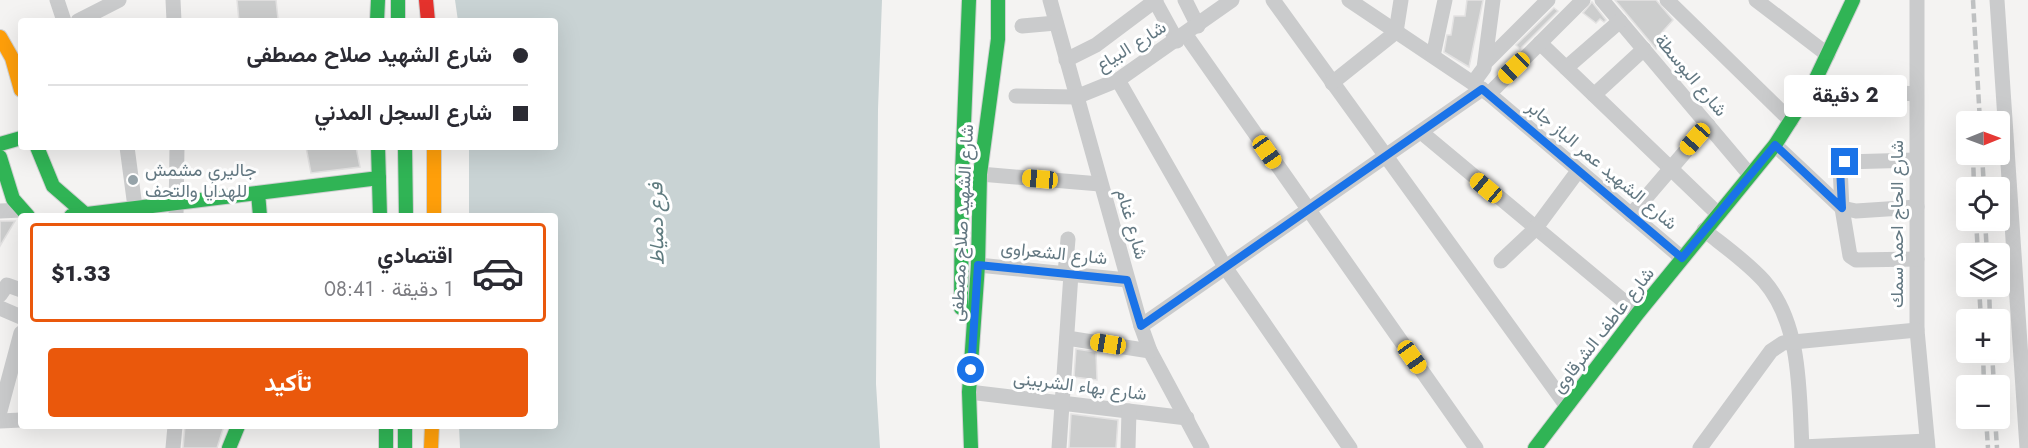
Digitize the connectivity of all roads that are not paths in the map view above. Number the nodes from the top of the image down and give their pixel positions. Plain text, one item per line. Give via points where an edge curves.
1 (57, 0) edge
2 (119, 0) edge
3 (173, 0) edge
4 (378, 0) edge
5 (398, 0) edge
6 (426, 0) edge
7 (969, 0) edge
8 (998, 0) edge
9 (1050, 0) edge
10 (1155, 0) edge
11 (1185, 0) edge
12 (1233, 0) edge
13 (1273, 0) edge
14 (1401, 0) edge
15 (1445, 0) edge
16 (1493, 0) edge
17 (1548, 0) edge
18 (1582, 0) edge
19 (1602, 0) edge
20 (1667, 0) edge
21 (1756, 0) edge
22 (1853, 0) edge
23 (1917, 0) edge
24 (1997, 0) edge
25 (1358, 3) edge
26 (63, 18) edge
27 (84, 18) edge
28 (174, 18) edge
29 (377, 18) edge
30 (398, 18) edge
31 (428, 18) edge
32 (1620, 21) junction
33 (1056, 24) junction
34 (1022, 26) dead end
35 (1396, 32) junction
36 (1187, 34) junction
37 (0, 37) edge
38 (1540, 43) junction
39 (1644, 49) junction
40 (1828, 55) junction
41 (16, 56) edge
42 (1433, 56) junction
43 (1066, 60) junction
44 (1486, 62) junction
45 (1566, 68) junction
46 (1118, 80) junction
47 (1332, 83) junction
48 (1812, 87) junction
49 (1481, 88) junction
50 (1916, 94) junction
51 (1594, 95) junction
52 (1016, 96) dead end
53 (1076, 97) junction
54 (1791, 121) junction
55 (1708, 125) junction
56 (1421, 132) junction
57 (18, 139) edge
58 (0, 144) edge
59 (1775, 145) junction
60 (38, 150) edge
61 (127, 150) edge
62 (177, 150) edge
63 (378, 150) edge
64 (405, 150) edge
65 (434, 150) edge
66 (0, 157) edge
67 (1384, 157) junction
68 (1917, 160) junction
69 (1670, 169) junction
70 (1578, 171) junction
71 (980, 174) junction
72 (1750, 175) junction
73 (379, 178) junction
74 (1100, 184) junction
75 (258, 193) junction
76 (135, 207) junction
77 (1917, 207) junction
78 (1842, 208) junction
79 (176, 209) edge
80 (1308, 210) junction
81 (0, 211) edge
82 (24, 213) edge
83 (76, 213) edge
84 (92, 213) edge
85 (260, 213) edge
86 (380, 213) edge
87 (406, 213) edge
88 (434, 213) edge
89 (1718, 214) junction
90 (1631, 215) junction
91 (1535, 229) junction
92 (1704, 230) junction
93 (1068, 239) dead end
94 (1682, 258) junction
95 (1917, 259) junction
96 (1502, 261) dead end
97 (978, 265) junction
98 (1225, 267) junction
99 (1068, 274) junction
100 (1127, 280) junction
101 (18, 289) edge
102 (0, 297) edge
103 (1638, 313) junction
104 (18, 314) edge
105 (1141, 326) junction
106 (1917, 330) junction
107 (1067, 338) junction
108 (1792, 341) junction
109 (18, 344) edge
110 (1150, 351) junction
111 (969, 392) junction
112 (1062, 403) junction
113 (1566, 405) junction
114 (0, 411) edge
115 (1129, 411) junction
116 (1187, 418) junction
117 (18, 420) edge
118 (0, 421) edge
119 (175, 429) edge
120 (237, 429) edge
121 (386, 429) edge
122 (405, 429) edge
123 (432, 429) edge
124 (1928, 444) edge
125 (1534, 446) edge
126 (1802, 447) edge
127 (173, 448) edge
128 (230, 448) edge
129 (386, 448) edge
130 (405, 448) edge
131 (431, 448) edge
132 (957, 448) edge
133 (970, 448) edge
134 (1059, 448) edge
135 (1128, 448) edge
136 (1202, 448) edge
137 (1350, 448) edge
138 (1476, 448) edge
139 (1700, 448) edge
140 (2027, 448) edge

1 - 26 street
2 - 27 street
3 - 28 street
4 - 29 main road
5 - 30 main road
6 - 31 main road
7 - 132 main road, شارع الشهيد صلاح مصطفى
8 - 71 main road, شارع الشهيد صلاح مصطفى via 998,39
9 - 33 street, شارع غنام
10 - 36 street
10 - 43 street via 1096,45
11 - 36 street
12 - 36 street, شارع البياع
13 - 47 street
14 - 35 street
15 - 42 street
16 - 44 street
17 - 44 street
18 - 38 street
19 - 32 street, شارع البوسطة
20 - 54 street
21 - 40 street
22 - 40 main road, شارع عاطف الشرقاوى
23 - 50 street, شارع الحاج احمد سمك
24 - 140 street
25 - 35 street, شارع الشهيد عمر الباز جابر
32 - 39 street, شارع البوسطة
32 - 45 street
33 - 34 street
33 - 43 street, شارع غنام
35 - 42 street, شارع الشهيد عمر الباز جابر
35 - 47 street
36 - 46 street, شارع البياع
36 - 80 street
37 - 41 main road
38 - 45 street
38 - 49 street
39 - 51 street
39 - 55 street, شارع البوسطة
40 - 48 main road, شارع عاطف الشرقاوى
42 - 49 street, شارع الشهيد عمر الباز جابر
43 - 53 street, شارع غنام
44 - 49 street
45 - 51 street
46 - 53 street, شارع البياع
46 - 98 street
47 - 67 street
48 - 50 street
48 - 54 main road, شارع عاطف الشرقاوى
49 - 56 street
49 - 70 street, شارع الشهيد عمر الباز جابر
50 - 68 street, شارع الحاج احمد سمك
51 - 69 street
52 - 53 street
53 - 74 street, شارع غنام
54 - 59 main road, شارع عاطف الشرقاوى
55 - 69 street
55 - 72 street, شارع البوسطة
56 - 67 street
56 - 91 street
57 - 58 main road
59 - 72 main road, شارع عاطف الشرقاوى
59 - 78 street
60 - 83 main road via 53,190
61 - 76 street
62 - 79 street
63 - 73 main road
64 - 87 main road
65 - 88 main road
66 - 82 main road via 13,199
67 - 80 street
67 - 113 street
68 - 77 street, شارع الحاج احمد سمك
68 - 78 street via 1842,163
69 - 89 street
69 - 90 street
70 - 90 street, شارع الشهيد عمر الباز جابر
70 - 91 street
71 - 74 street
71 - 97 main road, شارع الشهيد صلاح مصطفى
72 - 89 main road, شارع عاطف الشرقاوى
73 - 75 main road
73 - 86 main road
74 - 100 street, شارع غنام
75 - 79 main road
75 - 85 main road
76 - 79 main road
76 - 84 main road
77 - 78 street via 1856,211
77 - 95 street, شارع الحاج احمد سمك
78 - 95 street via 1847,250 1853,258
80 - 98 street
80 - 138 street
81 - 82 street
89 - 92 main road, شارع عاطف الشرقاوى
90 - 94 street, شارع الشهيد عمر الباز جابر
91 - 96 street
91 - 103 street
92 - 94 main road, شارع عاطف الشرقاوى
92 - 108 street via 1764,281 1775,297
93 - 99 street
94 - 103 main road, شارع عاطف الشرقاوى
95 - 106 street, شارع الحاج احمد سمك
97 - 99 street, شارع الشعراوى
97 - 111 main road, شارع الشهيد صلاح مصطفى
98 - 105 street
98 - 137 street
99 - 100 street, شارع الشعراوى
99 - 107 street
100 - 105 street, شارع غنام
101 - 102 street via 8,284
102 - 104 street
103 - 113 main road, شارع عاطف الشرقاوى
105 - 110 street, شارع غنام
106 - 108 street
106 - 124 street, شارع الحاج احمد سمك
107 - 110 street
107 - 112 street
108 - 126 street via 1799,383
108 - 139 street via 1771,351
109 - 114 street
110 - 116 street, شارع غنام
111 - 112 street, شارع بهاء الشربينى
111 - 133 main road, شارع الشهيد صلاح مصطفى
112 - 115 street, شارع بهاء الشربينى
112 - 134 street
113 - 125 main road, شارع عاطف الشرقاوى
115 - 116 street, شارع بهاء الشربينى
115 - 135 street
116 - 136 street, شارع غنام
117 - 118 street
119 - 127 street
120 - 128 main road
121 - 129 main road
122 - 130 main road
123 - 131 main road
124 - 126 street

